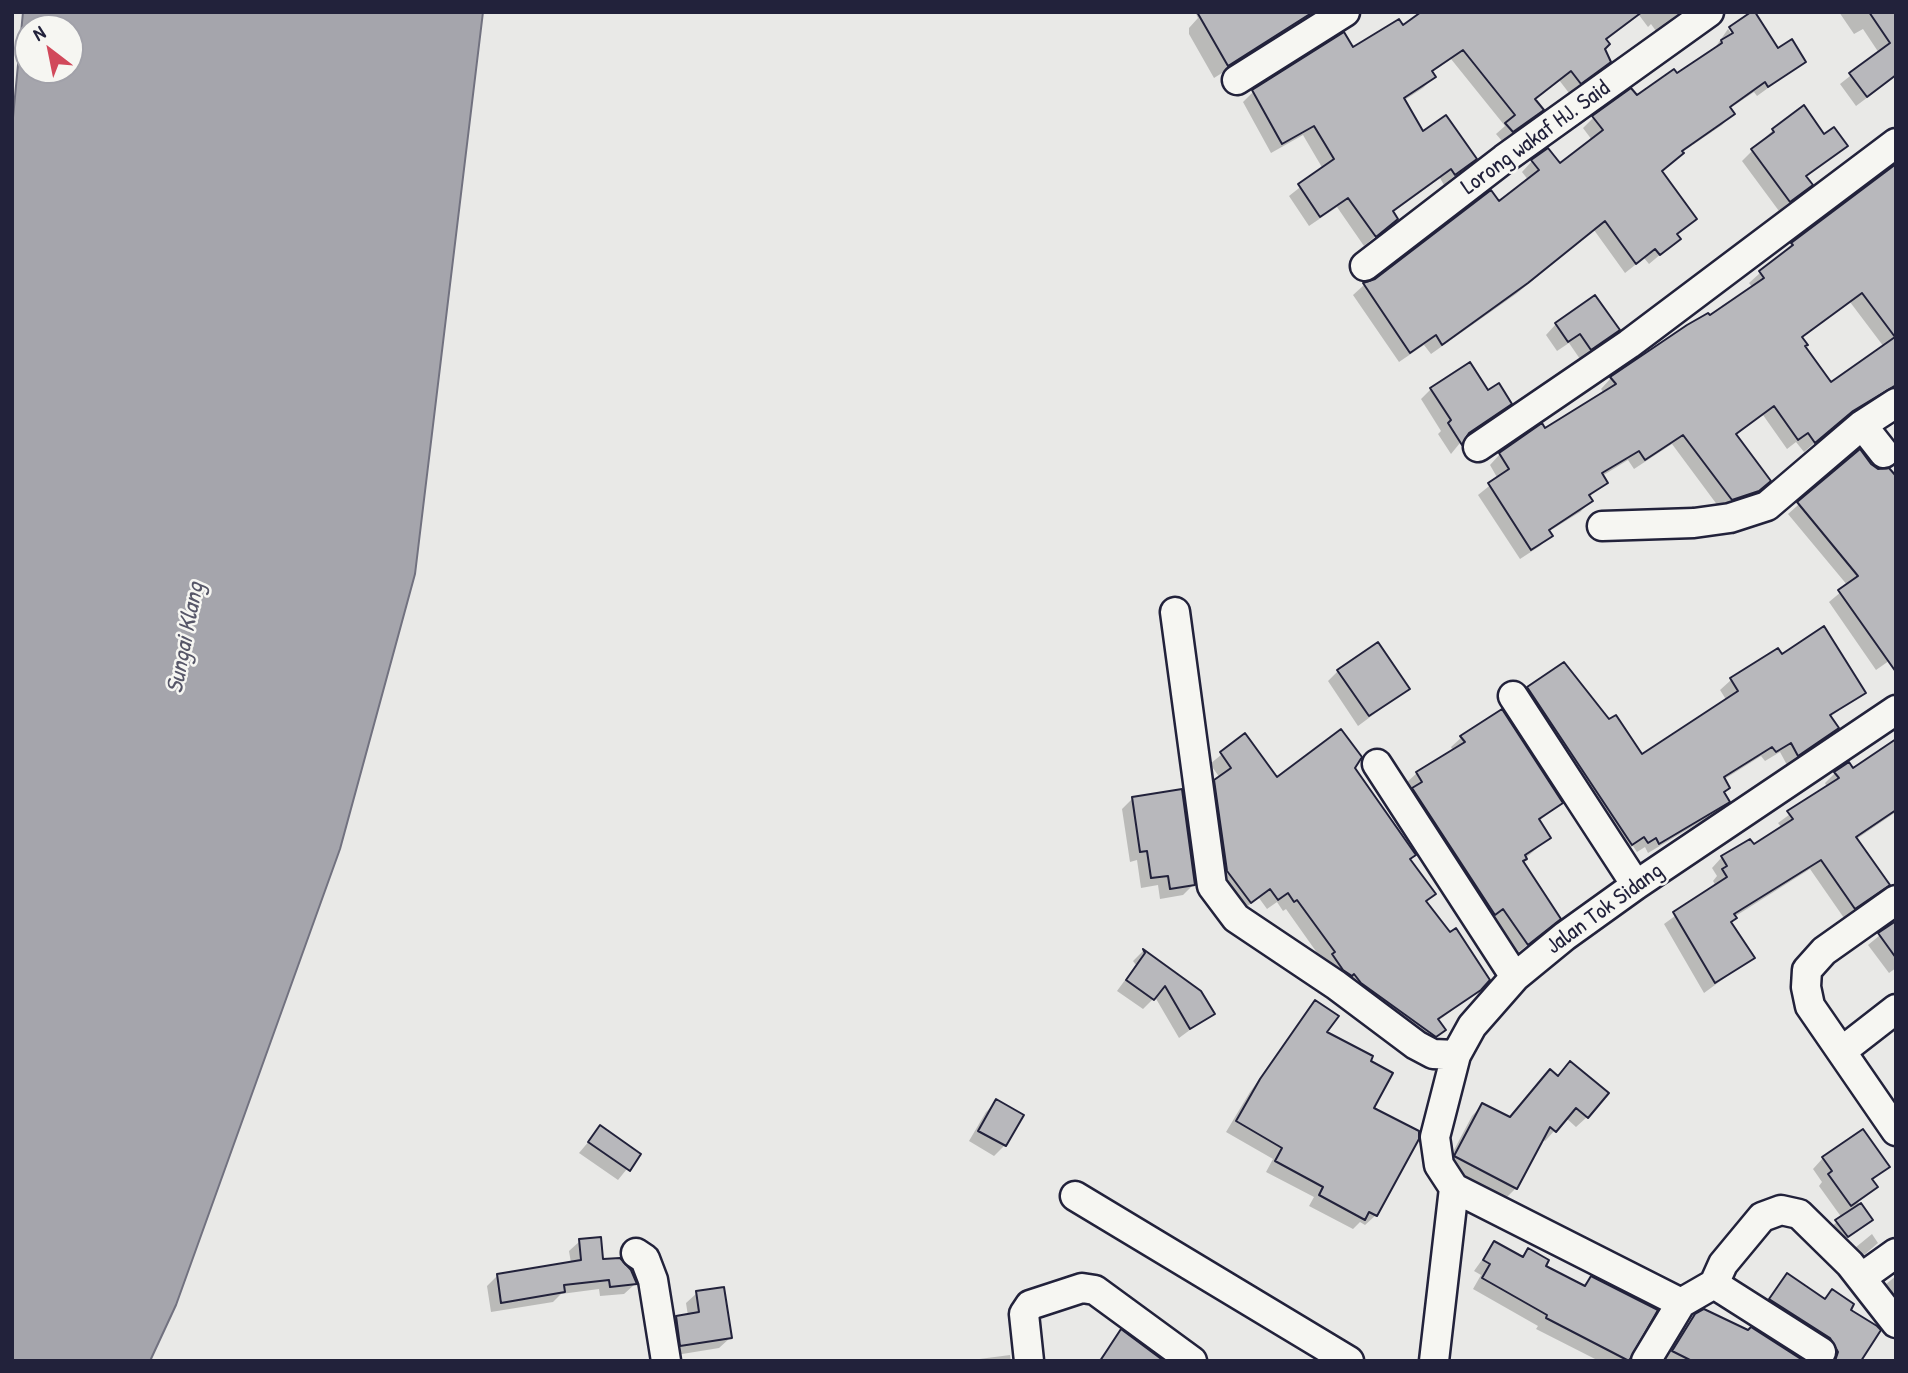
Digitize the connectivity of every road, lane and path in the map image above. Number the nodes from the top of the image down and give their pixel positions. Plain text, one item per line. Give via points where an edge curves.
1 (1345, 12) edge
2 (1709, 12) edge
3 (1237, 80) dead end
4 (1896, 143) edge
5 (1365, 266) dead end
6 (1896, 403) edge
7 (1862, 425) junction
8 (1478, 447) dead end
9 (1884, 453) dead end
10 (1602, 526) dead end
11 (1175, 612) dead end
12 (1513, 696) dead end
13 (1896, 710) edge
14 (1377, 764) dead end
15 (1636, 885) junction
16 (1896, 900) edge
17 (1515, 977) junction
18 (1896, 1009) edge
19 (1842, 1051) junction
20 (1456, 1055) junction
21 (1896, 1131) edge
22 (1454, 1188) junction
23 (1075, 1196) dead end
24 (636, 1253) dead end
25 (1896, 1253) edge
26 (1861, 1278) junction
27 (1714, 1284) junction
28 (1681, 1303) junction
29 (1896, 1323) edge
30 (1821, 1352) dead end
31 (666, 1361) edge
32 (1029, 1361) edge
33 (1192, 1361) edge
34 (1349, 1361) edge
35 (1434, 1361) edge
36 (1646, 1361) edge

1 - 3 street
2 - 5 street, Lorong wakaf HJ. Said via 1504,159
4 - 8 street via 1629,344
6 - 7 street
7 - 9 street
7 - 10 street via 1767,506 1694,523
11 - 20 street via 1212,886 1236,918 1416,1045 1433,1054
12 - 15 street
13 - 15 street, Jalan Tok Sidang
14 - 17 street
15 - 17 street, Jalan Tok Sidang
16 - 19 street via 1824,951 1807,970 1810,1006
17 - 20 street, Jalan Tok Sidang via 1472,1026
18 - 19 street
19 - 21 street
20 - 22 street, Jalan Tok Sidang via 1435,1137 1438,1165
22 - 28 street
22 - 35 street
23 - 34 street
24 - 31 street via 645,1259 653,1280
25 - 26 street
26 - 27 street via 1799,1214 1781,1210 1762,1217 1723,1264
26 - 29 street
27 - 28 street
27 - 30 street
28 - 36 street
32 - 33 street via 1024,1314 1031,1305 1082,1288 1094,1290

